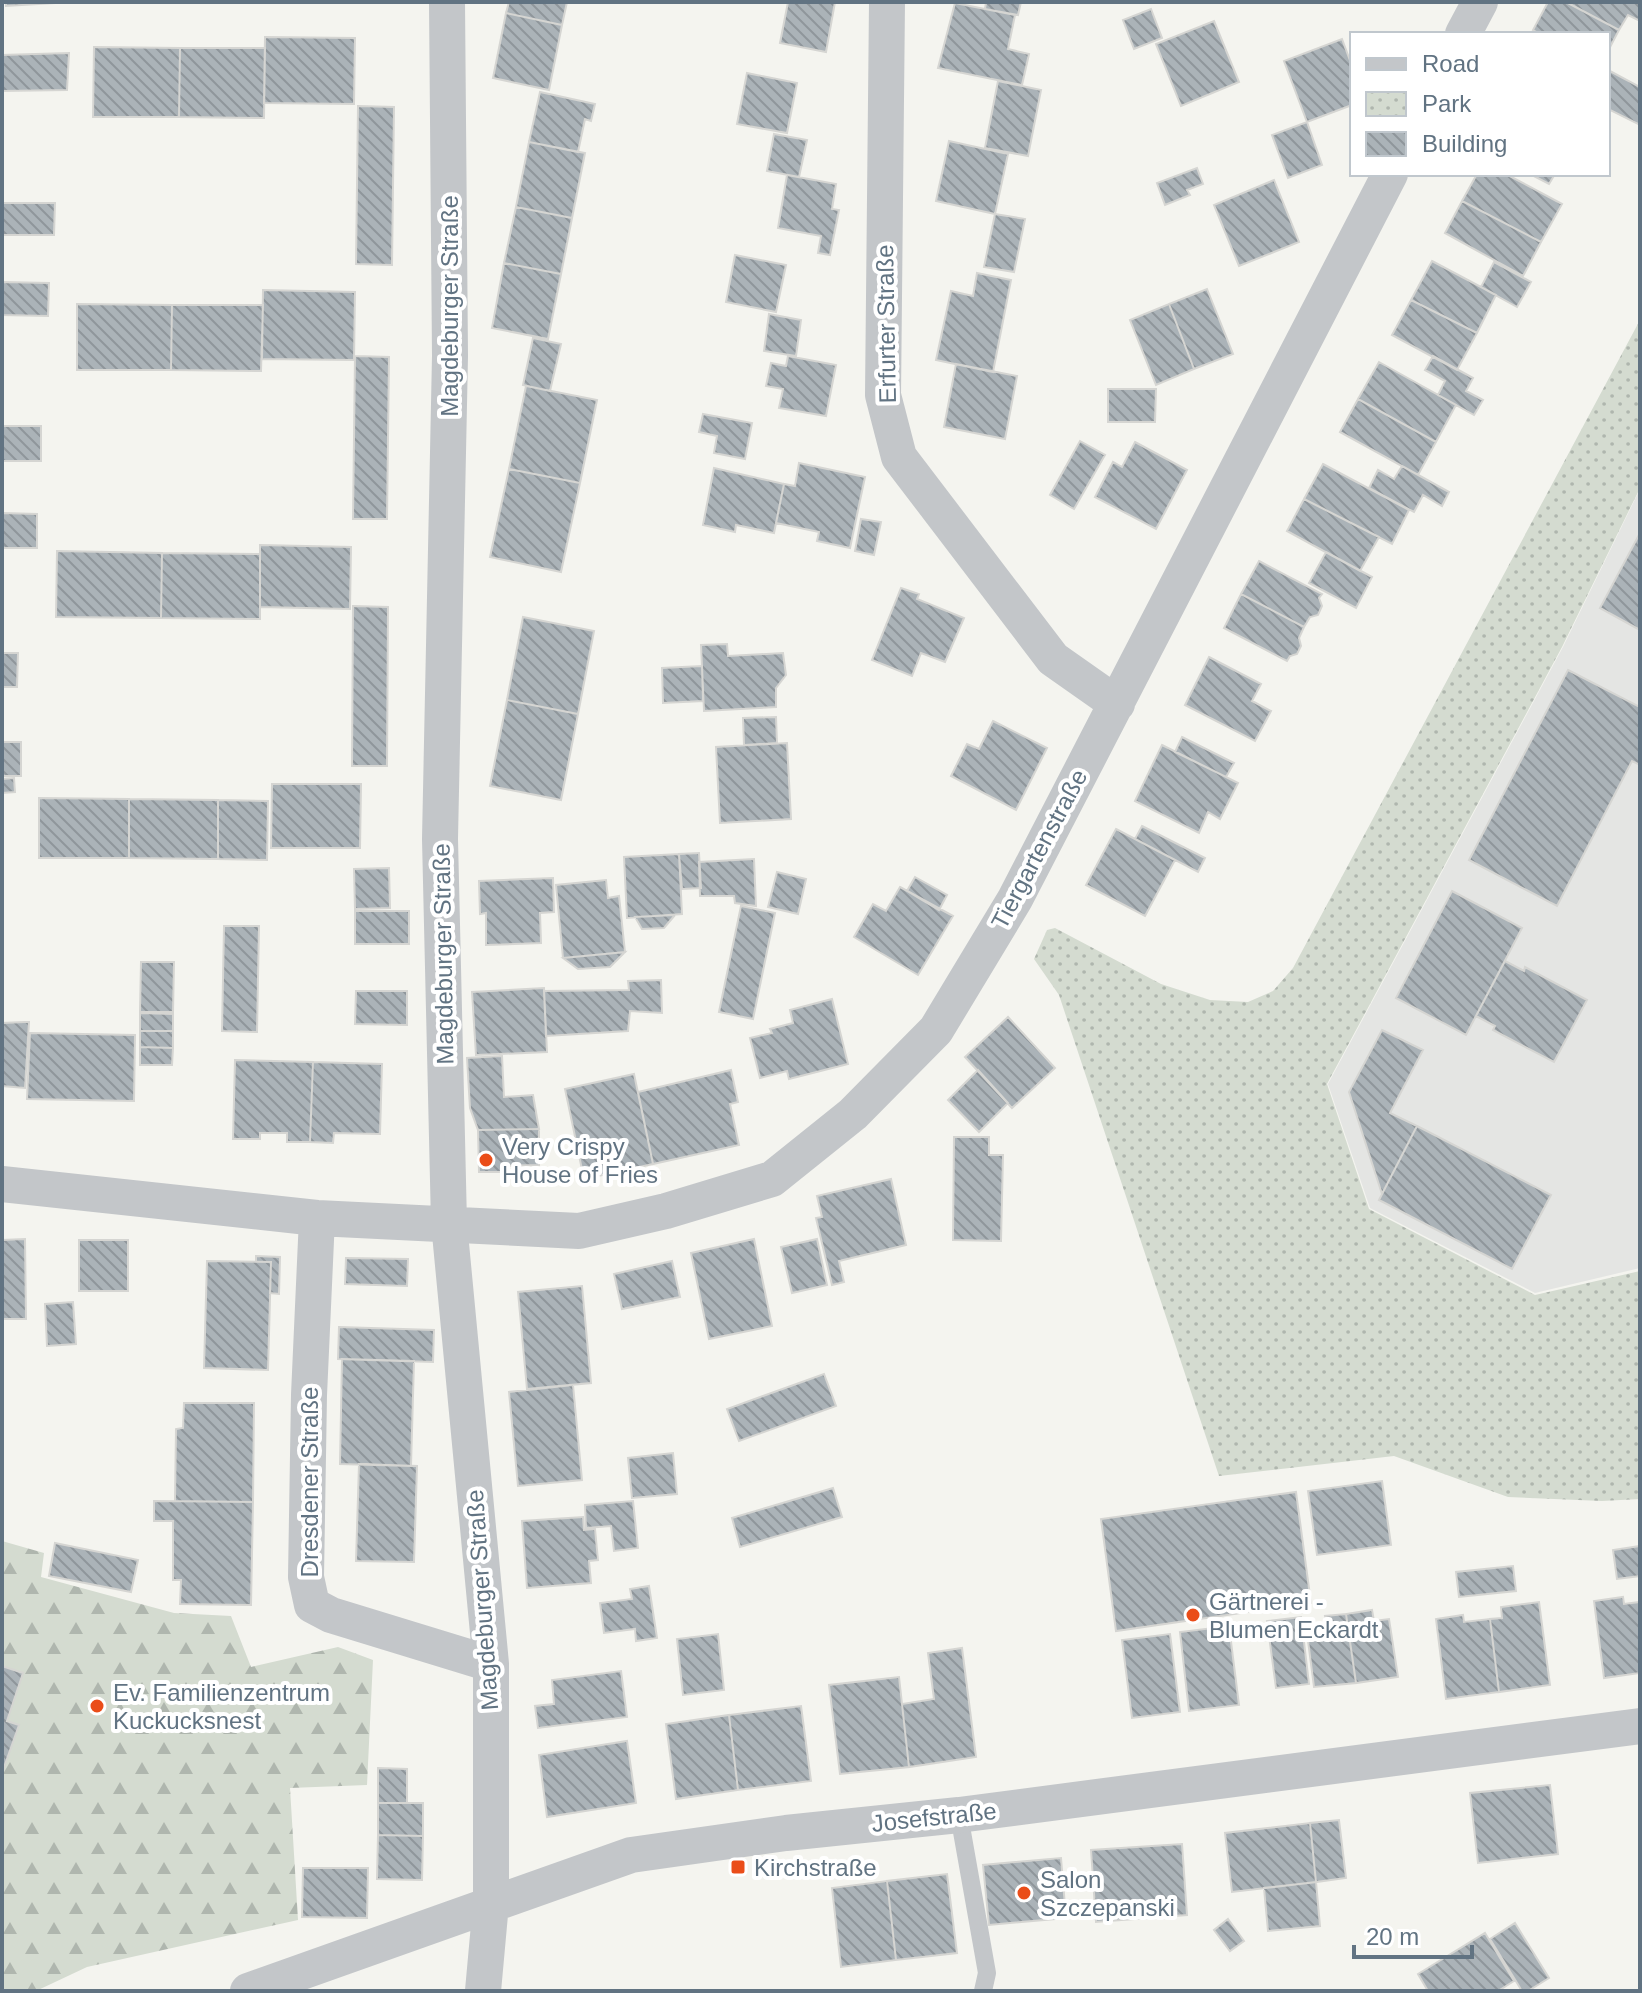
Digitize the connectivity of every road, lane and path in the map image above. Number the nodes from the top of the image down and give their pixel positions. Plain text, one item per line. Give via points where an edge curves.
1 (447, 2) edge
2 (887, 2) edge
3 (1480, 2) edge
4 (1464, 32) edge
5 (1389, 176) edge
6 (1117, 704) junction
7 (2, 1184) edge
8 (317, 1218) junction
9 (449, 1223) junction
10 (491, 1664) junction
11 (1640, 1726) edge
12 (959, 1815) junction
13 (491, 1903) junction
14 (248, 1991) edge
15 (483, 1991) edge
16 (983, 1991) edge

1 - 9 street, Magdeburger Straße via 450,356 440,839
2 - 6 street, Erfurter Straße via 883,395 899,457 1053,659
3 - 4 street
5 - 6 street, Tiergartenstraße
6 - 9 street, Tiergartenstraße via 1015,899 936,1030 853,1114 772,1179 579,1231
7 - 8 street
8 - 9 street
8 - 10 street, Dresdener Straße via 306,1577 312,1605
9 - 10 street, Magdeburger Straße
10 - 13 street, Magdeburger Straße
11 - 12 street, Josefstraße
12 - 13 street, Josefstraße via 631,1855
12 - 16 lane via 987,1973
13 - 14 street, Josefstraße
13 - 15 street

